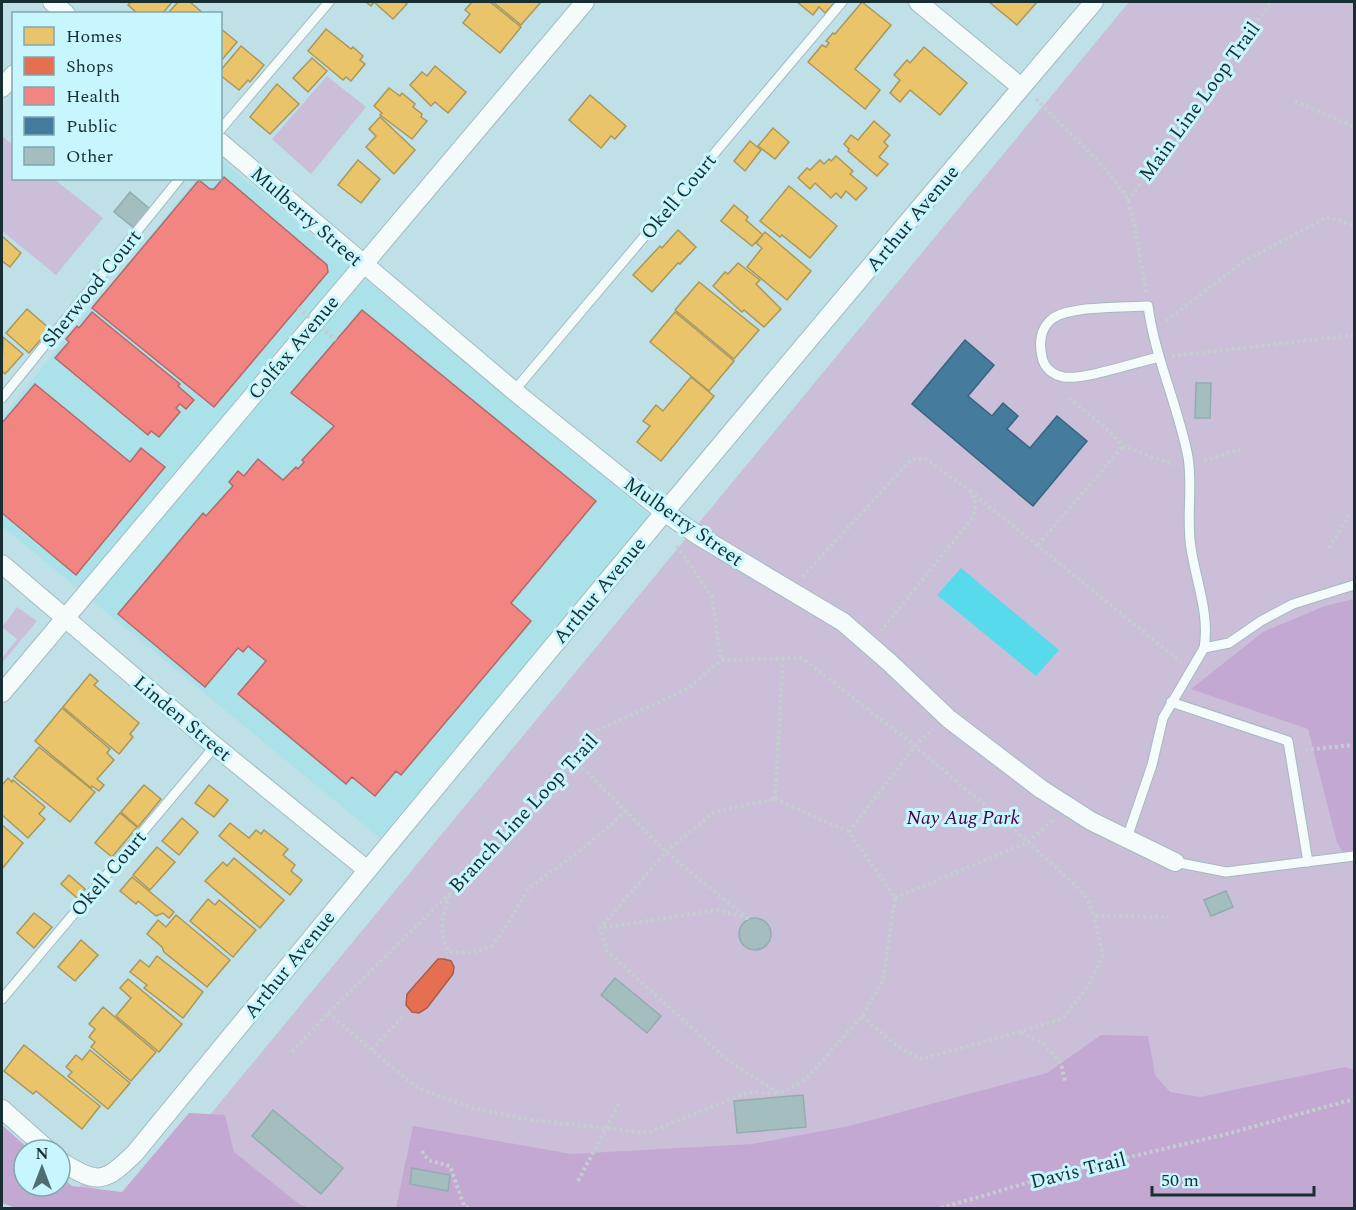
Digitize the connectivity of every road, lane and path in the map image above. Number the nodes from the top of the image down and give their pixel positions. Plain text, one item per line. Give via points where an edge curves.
1 (329, 2) edge
2 (585, 2) edge
3 (842, 2) edge
4 (918, 2) edge
5 (1094, 2) edge
6 (1271, 2) edge
7 (12, 76) edge
8 (1021, 87) junction
9 (2, 88) edge
10 (1295, 101) dead end
11 (1354, 127) edge
12 (222, 128) edge
13 (222, 144) edge
14 (178, 180) edge
15 (1128, 201) junction
16 (1354, 225) edge
17 (363, 264) junction
18 (1148, 306) junction
19 (298, 308) dead end
20 (1151, 332) junction
21 (1354, 335) edge
22 (336, 340) dead end
23 (1159, 357) junction
24 (514, 391) junction
25 (2, 398) edge
26 (1070, 398) dead end
27 (1123, 446) junction
28 (1240, 449) dead end
29 (1189, 467) junction
30 (969, 490) junction
31 (1354, 513) edge
32 (661, 515) junction
33 (1038, 545) junction
34 (1329, 548) dead end
35 (2, 564) edge
36 (1354, 585) edge
37 (790, 591) junction
38 (64, 618) junction
39 (869, 645) junction
40 (1204, 648) junction
41 (783, 658) junction
42 (720, 660) junction
43 (1191, 670) junction
44 (2, 693) edge
45 (1171, 702) junction
46 (946, 716) junction
47 (1354, 745) edge
48 (215, 746) junction
49 (915, 746) junction
50 (1290, 752) junction
51 (574, 759) junction
52 (775, 799) junction
53 (1068, 806) junction
54 (625, 812) junction
55 (849, 832) junction
56 (1128, 838) junction
57 (1028, 842) junction
58 (666, 852) junction
59 (1354, 856) edge
60 (1175, 862) joint
61 (1308, 862) junction
62 (366, 869) junction
63 (451, 892) junction
64 (895, 898) junction
65 (1094, 916) junction
66 (1168, 917) dead end
67 (600, 928) junction
68 (2, 999) edge
69 (328, 1013) junction
70 (403, 1016) dead end
71 (862, 1016) junction
72 (1020, 1032) junction
73 (372, 1050) junction
74 (292, 1052) dead end
75 (1065, 1082) dead end
76 (780, 1094) junction
77 (1354, 1099) edge
78 (620, 1104) dead end
79 (2, 1109) edge
80 (605, 1128) junction
81 (35, 1138) edge
82 (422, 1151) dead end
83 (72, 1168) edge
84 (578, 1181) dead end
85 (468, 1209) edge
86 (941, 1209) edge

1 - 12 lane
2 - 17 street, Colfax Avenue
3 - 24 lane, Okell Court
4 - 8 street
5 - 8 street, Arthur Avenue
6 - 15 path, Main Line Loop Trail
7 - 9 street
8 - 15 path via 1044,104 1100,163
8 - 32 street, Arthur Avenue
10 - 11 path
13 - 17 street, Mulberry Street
14 - 25 lane, Sherwood Court
15 - 18 path
16 - 20 path via 1327,217 1243,262
17 - 24 street, Mulberry Street
17 - 38 street, Colfax Avenue
18 - 20 lane
18 - 23 lane via 1065,312 1051,319 1042,331 1043,361 1051,374 1065,377
19 - 22 path, bridge
20 - 23 lane
21 - 23 path
23 - 29 lane via 1178,415
24 - 32 street, Mulberry Street
26 - 27 path
27 - 29 path
27 - 33 path
28 - 29 path
29 - 40 lane via 1190,539 1204,611
30 - 33 path
30 - 37 path via 926,459 912,459
30 - 39 path via 976,504 973,517
31 - 34 path
32 - 37 street, Mulberry Street
32 - 42 path via 712,597
32 - 62 street, Arthur Avenue
33 - 43 path
35 - 38 street, Linden Street
36 - 40 lane via 1293,604 1229,643
37 - 39 street, Mulberry Street via 843,622
38 - 44 street, Colfax Avenue
38 - 48 street, Linden Street
39 - 46 street, Mulberry Street
40 - 43 lane
41 - 42 path
41 - 49 path via 802,658
41 - 52 path
42 - 51 path, Branch Line Loop Trail via 689,688 594,732
43 - 45 lane
45 - 50 lane via 1288,741
45 - 56 lane
46 - 49 path
46 - 53 street, Mulberry Street
47 - 50 path
48 - 62 street, Linden Street
48 - 68 lane, Okell Court
49 - 55 path
49 - 57 path
50 - 61 lane
51 - 54 path
51 - 63 path, Branch Line Loop Trail
52 - 55 path
52 - 58 path via 714,812
53 - 56 street, Mulberry Street
53 - 57 path
54 - 58 path
54 - 63 path via 528,889 492,946 471,953 449,952 444,943 442,916
55 - 64 path
56 - 60 street, Mulberry Street
57 - 64 path
57 - 65 path via 1087,898
58 - 67 path
58 - 67 path via 747,918 718,910
59 - 61 lane
60 - 61 lane via 1226,872
62 - 83 street, Arthur Avenue via 135,1153 105,1177
63 - 69 path, Branch Line Loop Trail
64 - 71 path via 883,980
65 - 66 path
65 - 72 path via 1103,956 1088,986 1062,1019
67 - 76 path via 607,951 726,1059
69 - 73 path
69 - 74 path, Branch Line Loop Trail
70 - 73 path
71 - 72 path via 896,1045 920,1059
71 - 76 path via 807,1078
72 - 75 path via 1043,1043 1061,1063
73 - 80 path via 416,1088 472,1108
76 - 80 path via 749,1092 646,1134
77 - 86 path, Davis Trail via 1061,1173
78 - 80 path
79 - 81 street
80 - 84 path
82 - 85 path via 428,1160 450,1166

